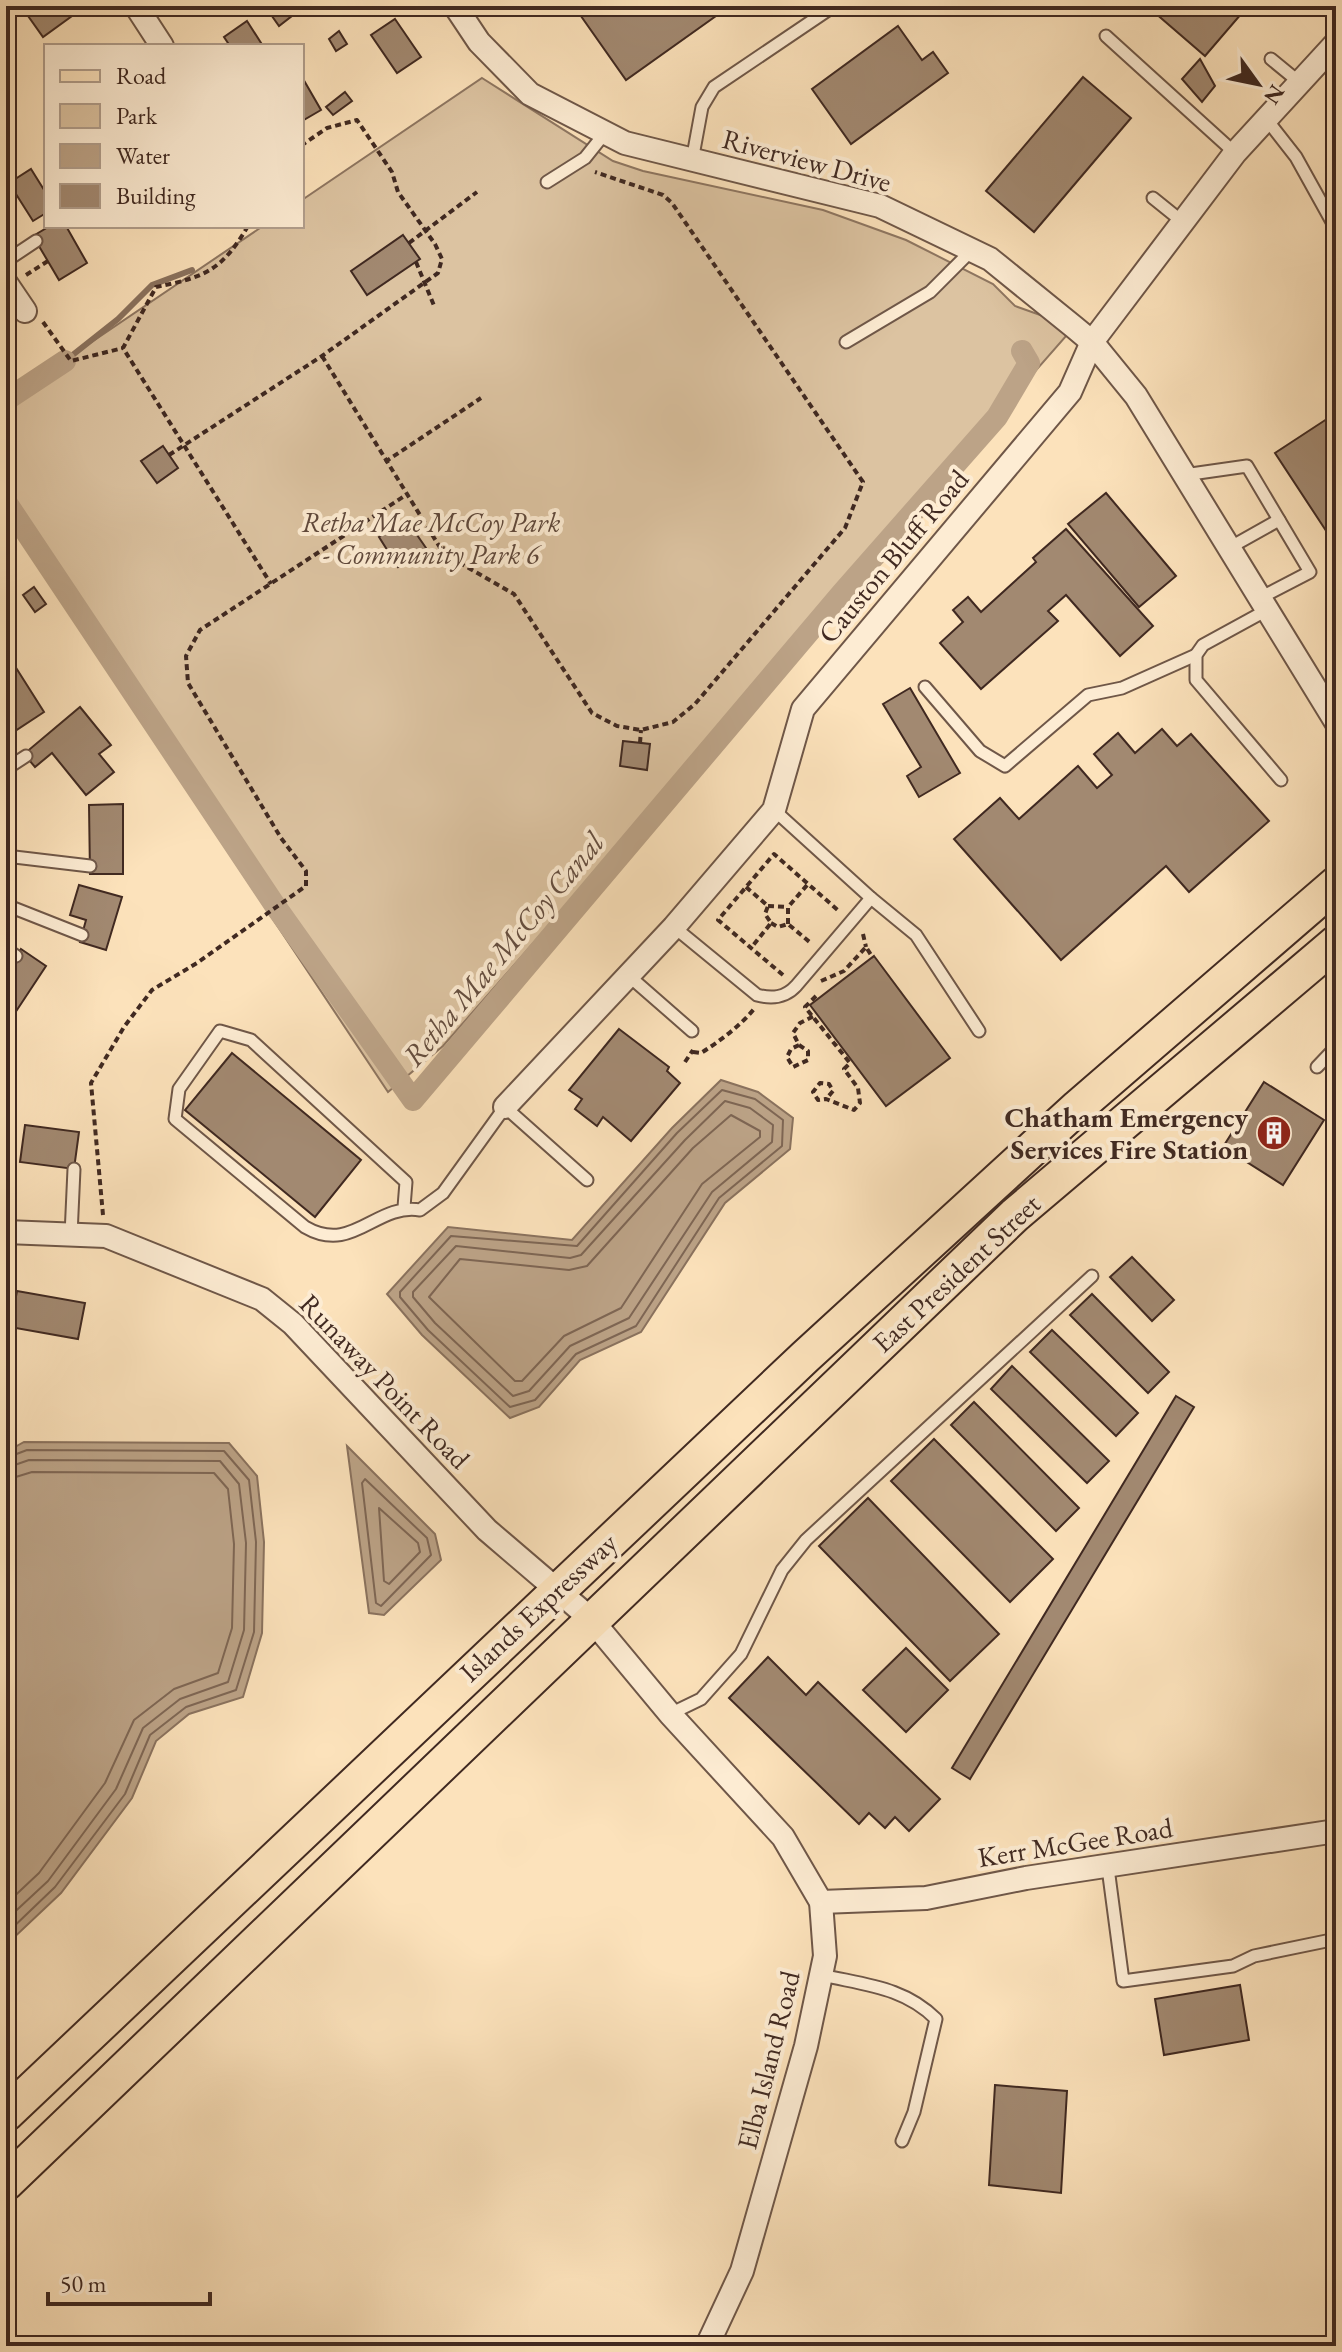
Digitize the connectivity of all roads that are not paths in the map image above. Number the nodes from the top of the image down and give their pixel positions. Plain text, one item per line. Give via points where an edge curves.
1 (136, 6) edge
2 (455, 6) edge
3 (834, 6) edge
4 (1106, 36) dead end
5 (1336, 43) edge
6 (161, 44) edge
7 (1271, 59) dead end
8 (1299, 82) junction
9 (1267, 120) junction
10 (605, 133) junction
11 (1235, 153) junction
12 (692, 161) junction
13 (547, 182) dead end
14 (1153, 198) dead end
15 (1184, 224) junction
16 (1336, 229) edge
17 (36, 241) dead end
18 (972, 250) junction
19 (6, 261) edge
20 (6, 283) edge
21 (18, 312) edge
22 (846, 342) dead end
23 (1092, 342) junction
24 (1184, 475) junction
25 (1279, 520) junction
26 (1229, 548) junction
27 (1263, 604) junction
28 (1196, 655) junction
29 (925, 687) dead end
30 (1336, 722) edge
31 (26, 756) dead end
32 (6, 769) edge
33 (1281, 780) dead end
34 (774, 810) junction
35 (6, 856) edge
36 (90, 866) dead end
37 (1336, 884) edge
38 (871, 898) junction
39 (6, 905) edge
40 (674, 927) junction
41 (82, 935) dead end
42 (1336, 943) edge
43 (629, 976) junction
44 (692, 1031) dead end
45 (979, 1031) dead end
46 (1336, 1047) edge
47 (1317, 1067) dead end
48 (505, 1107) junction
49 (74, 1169) dead end
50 (587, 1180) dead end
51 (404, 1207) junction
52 (6, 1232) edge
53 (71, 1235) junction
54 (1092, 1276) dead end
55 (558, 1588) junction
56 (591, 1619) junction
57 (670, 1714) junction
58 (1336, 1831) edge
59 (1108, 1868) junction
60 (821, 1902) junction
61 (1336, 1939) edge
62 (822, 1975) junction
63 (6, 2114) edge
64 (902, 2141) dead end
65 (6, 2183) edge
66 (707, 2346) edge

1 - 6 street
2 - 10 street, Riverview Drive via 479,42 530,94
3 - 12 lane via 714,87 702,107
4 - 11 lane
5 - 8 street, Causton Bluff Road
7 - 8 lane
8 - 9 street, Causton Bluff Road
9 - 11 street, Causton Bluff Road
9 - 16 lane via 1296,157
10 - 12 street, Riverview Drive
10 - 13 lane via 585,158
11 - 15 street, Causton Bluff Road
12 - 18 street, Riverview Drive via 880,206
14 - 15 lane
15 - 23 street, Causton Bluff Road
17 - 19 lane
18 - 22 lane via 930,292
18 - 23 street, Riverview Drive
20 - 21 street
23 - 24 street, Riverview Drive via 1136,396
23 - 34 street, Causton Bluff Road via 1070,392 803,709
24 - 25 lane via 1247,466
24 - 26 street, Riverview Drive
25 - 26 lane
25 - 27 lane via 1310,572
26 - 27 street, Riverview Drive
27 - 28 lane
27 - 30 street, Riverview Drive
28 - 29 lane via 1122,688 1088,695 1005,766 980,751
28 - 33 lane via 1196,680
31 - 32 lane
34 - 38 lane
34 - 40 street, Causton Bluff Road
35 - 36 lane
37 - 55 main road, Islands Expressway via 1078,1107
38 - 40 lane via 790,993 772,999 757,995
38 - 45 lane via 916,935
39 - 41 lane
40 - 43 street, Causton Bluff Road
42 - 56 main road, East President Street via 1015,1215
43 - 44 lane
43 - 48 street, Causton Bluff Road
46 - 47 lane
48 - 50 lane
48 - 51 lane via 443,1193 420,1210
49 - 53 lane
51 - 51 lane via 341,1235 323,1237 175,1119 179,1089 220,1031 251,1040 406,1182
52 - 53 street, Runaway Point Road
53 - 55 street, Runaway Point Road via 106,1236 262,1299 293,1324 487,1530
54 - 57 lane via 806,1540 782,1570 741,1654 701,1699
55 - 56 street, Elba Island Road
55 - 63 main road, Islands Expressway
56 - 57 street, Elba Island Road
56 - 65 main road, Islands Expressway
57 - 60 street, Elba Island Road via 783,1837
58 - 59 street, Kerr McGee Road
59 - 60 street, Kerr McGee Road via 926,1898
59 - 61 lane via 1123,1981 1233,1966 1254,1956
60 - 62 street, Elba Island Road
62 - 64 lane via 902,1993 936,2019
62 - 66 street, Elba Island Road via 742,2271

